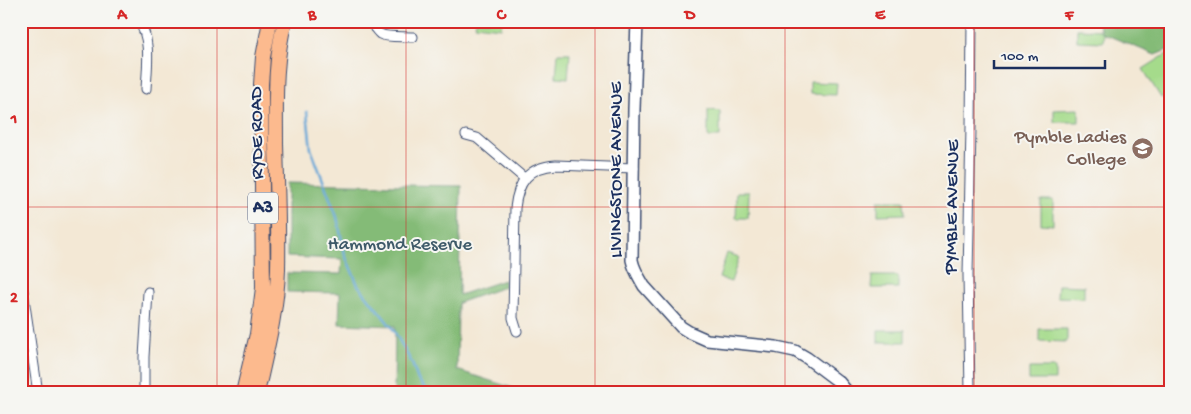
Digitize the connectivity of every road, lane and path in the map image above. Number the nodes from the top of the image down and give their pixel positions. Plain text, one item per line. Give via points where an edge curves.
1 (138, 21) edge
2 (270, 21) edge
3 (285, 21) edge
4 (370, 21) edge
5 (637, 21) edge
6 (972, 21) edge
7 (413, 36) dead end
8 (146, 89) dead end
9 (466, 135) dead end
10 (634, 168) junction
11 (524, 178) junction
12 (21, 278) edge
13 (148, 292) dead end
14 (517, 331) dead end
15 (38, 393) edge
16 (144, 393) edge
17 (244, 393) edge
18 (256, 393) edge
19 (848, 393) edge
20 (970, 393) edge

1 - 8 street via 146,38
2 - 17 highway, RYDE ROAD / A3 via 261,84 263,288
3 - 18 highway, RYDE ROAD / A3 via 275,84 277,292
4 - 7 street via 385,36
5 - 10 street, LIVINGSTONE AVENUE
6 - 20 street, PYMBLE AVENUE via 968,275
9 - 11 street via 477,138
10 - 11 street via 547,165
10 - 19 street, LIVINGSTONE AVENUE via 634,269 644,286 681,327 707,340 796,351 839,382
11 - 14 street via 515,208 513,318
12 - 15 street
13 - 16 street

